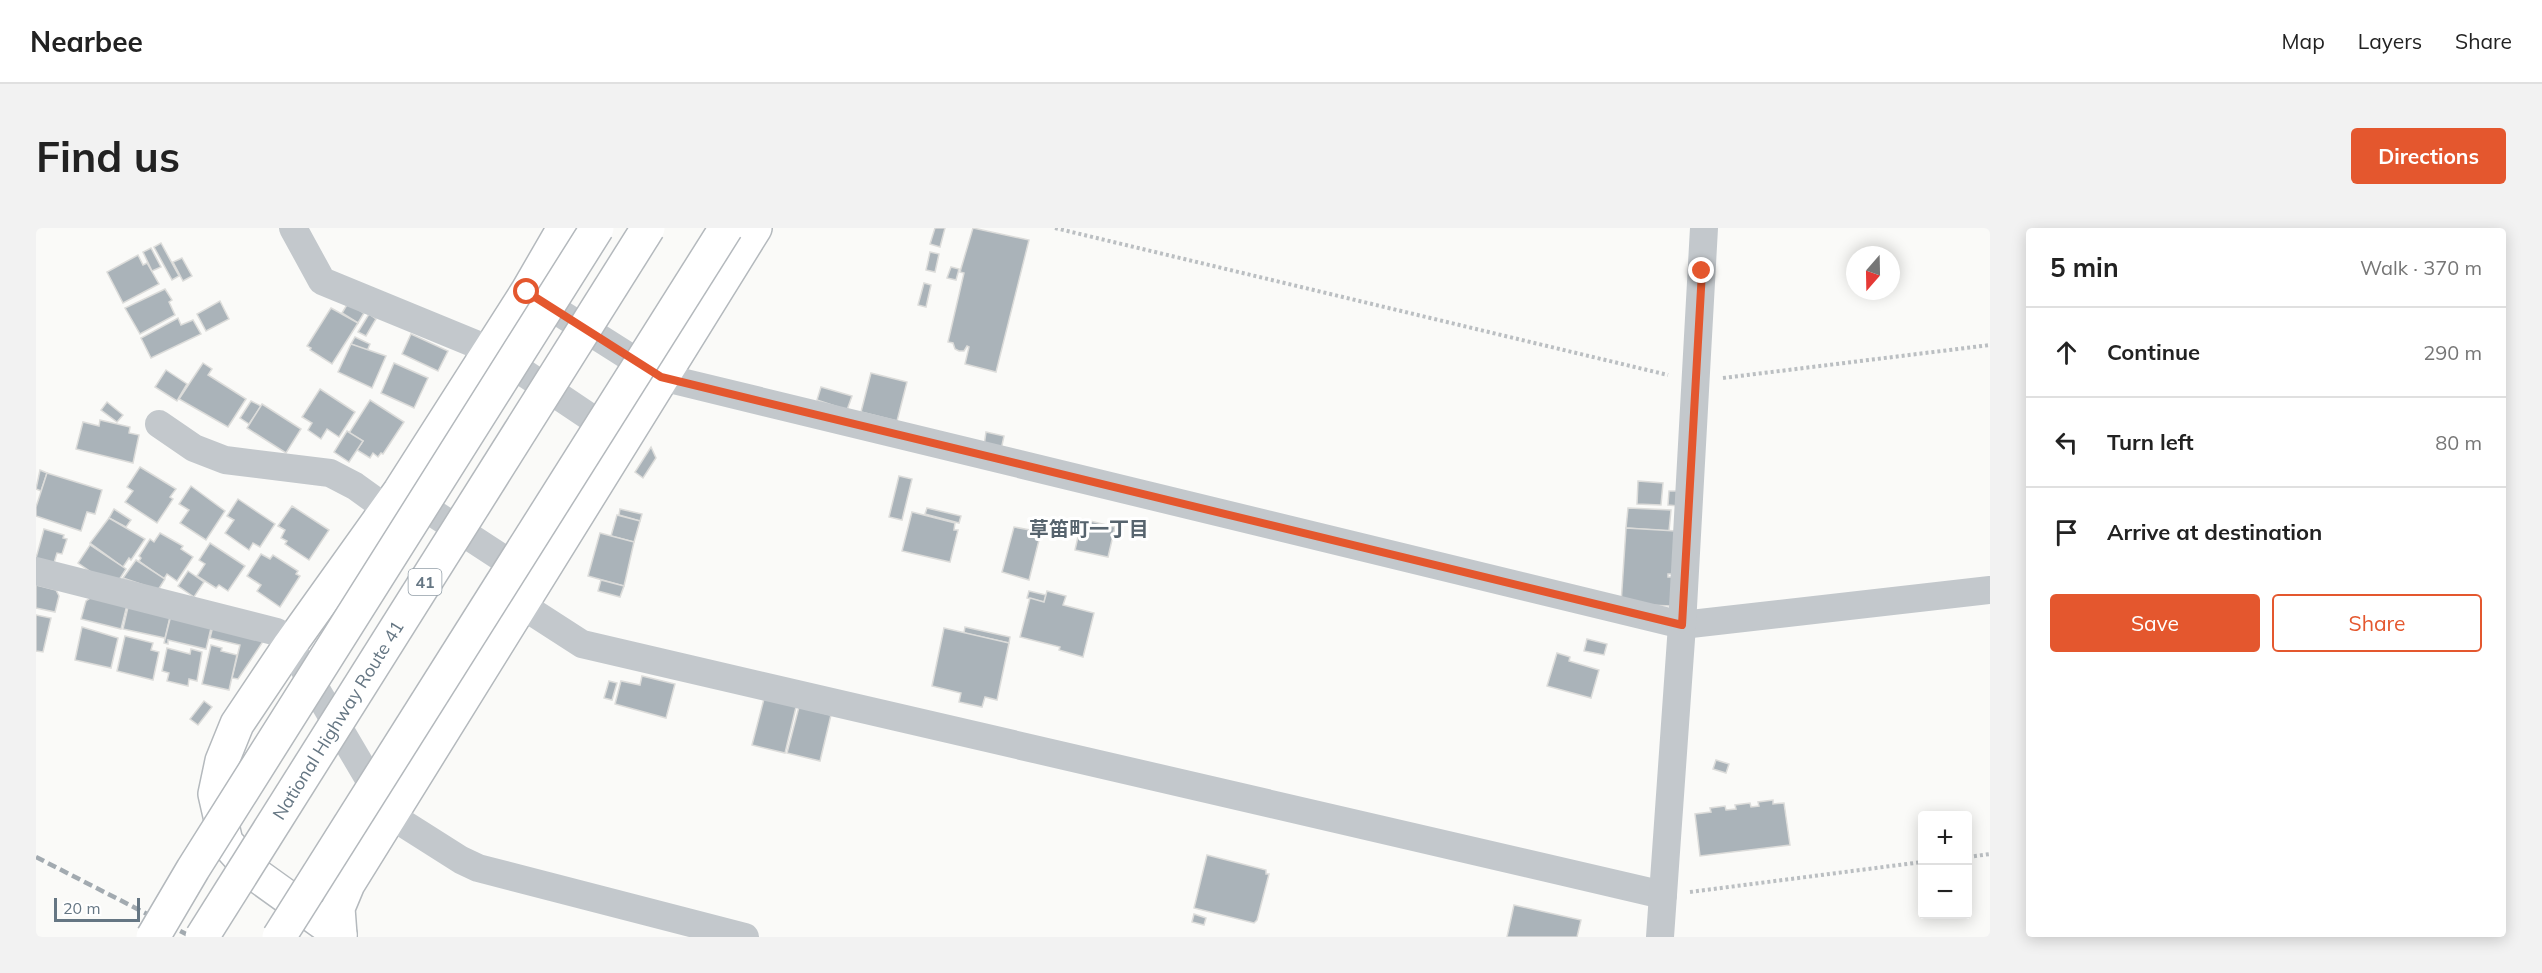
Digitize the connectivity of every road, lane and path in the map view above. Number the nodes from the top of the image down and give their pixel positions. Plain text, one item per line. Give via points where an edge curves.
1 (293, 228) edge
2 (564, 228) edge
3 (597, 228) edge
4 (630, 228) edge
5 (648, 228) edge
6 (726, 228) edge
7 (754, 228) edge
8 (1055, 228) edge
9 (1704, 228) edge
10 (527, 292) junction
11 (1990, 345) edge
12 (490, 350) junction
13 (661, 377) junction
14 (1696, 381) junction
15 (159, 424) dead end
16 (623, 440) junction
17 (393, 500) junction
18 (36, 571) edge
19 (1990, 590) edge
20 (528, 592) junction
21 (1682, 625) junction
22 (290, 645) junction
23 (390, 815) junction
24 (1990, 854) edge
25 (1972, 856) edge
26 (1918, 863) edge
27 (1663, 895) junction
28 (153, 937) edge
29 (185, 937) edge
30 (202, 937) edge
31 (279, 937) edge
32 (745, 937) edge
33 (1660, 937) edge

1 - 12 street via 322,281
2 - 10 highway
3 - 28 highway, bridge
4 - 29 highway, National Highway Route 41 / 41
5 - 30 highway, National Highway Route 41 / 41, bridge
6 - 31 highway, bridge
7 - 13 highway
8 - 14 path
9 - 14 street
10 - 12 highway
10 - 13 street
11 - 14 path
12 - 16 street
12 - 17 highway
13 - 16 highway
13 - 21 street
14 - 21 street
15 - 17 street via 194,448 225,460 330,473
16 - 20 highway
17 - 20 street
17 - 22 highway
18 - 22 street via 277,632
19 - 21 street
20 - 23 highway
20 - 27 street via 582,644
21 - 27 street
22 - 23 street
22 - 23 highway via 237,724 222,761 215,794 226,842 255,874 340,934 338,908 348,884
23 - 32 street via 478,867
24 - 25 path
26 - 27 path
27 - 33 street

